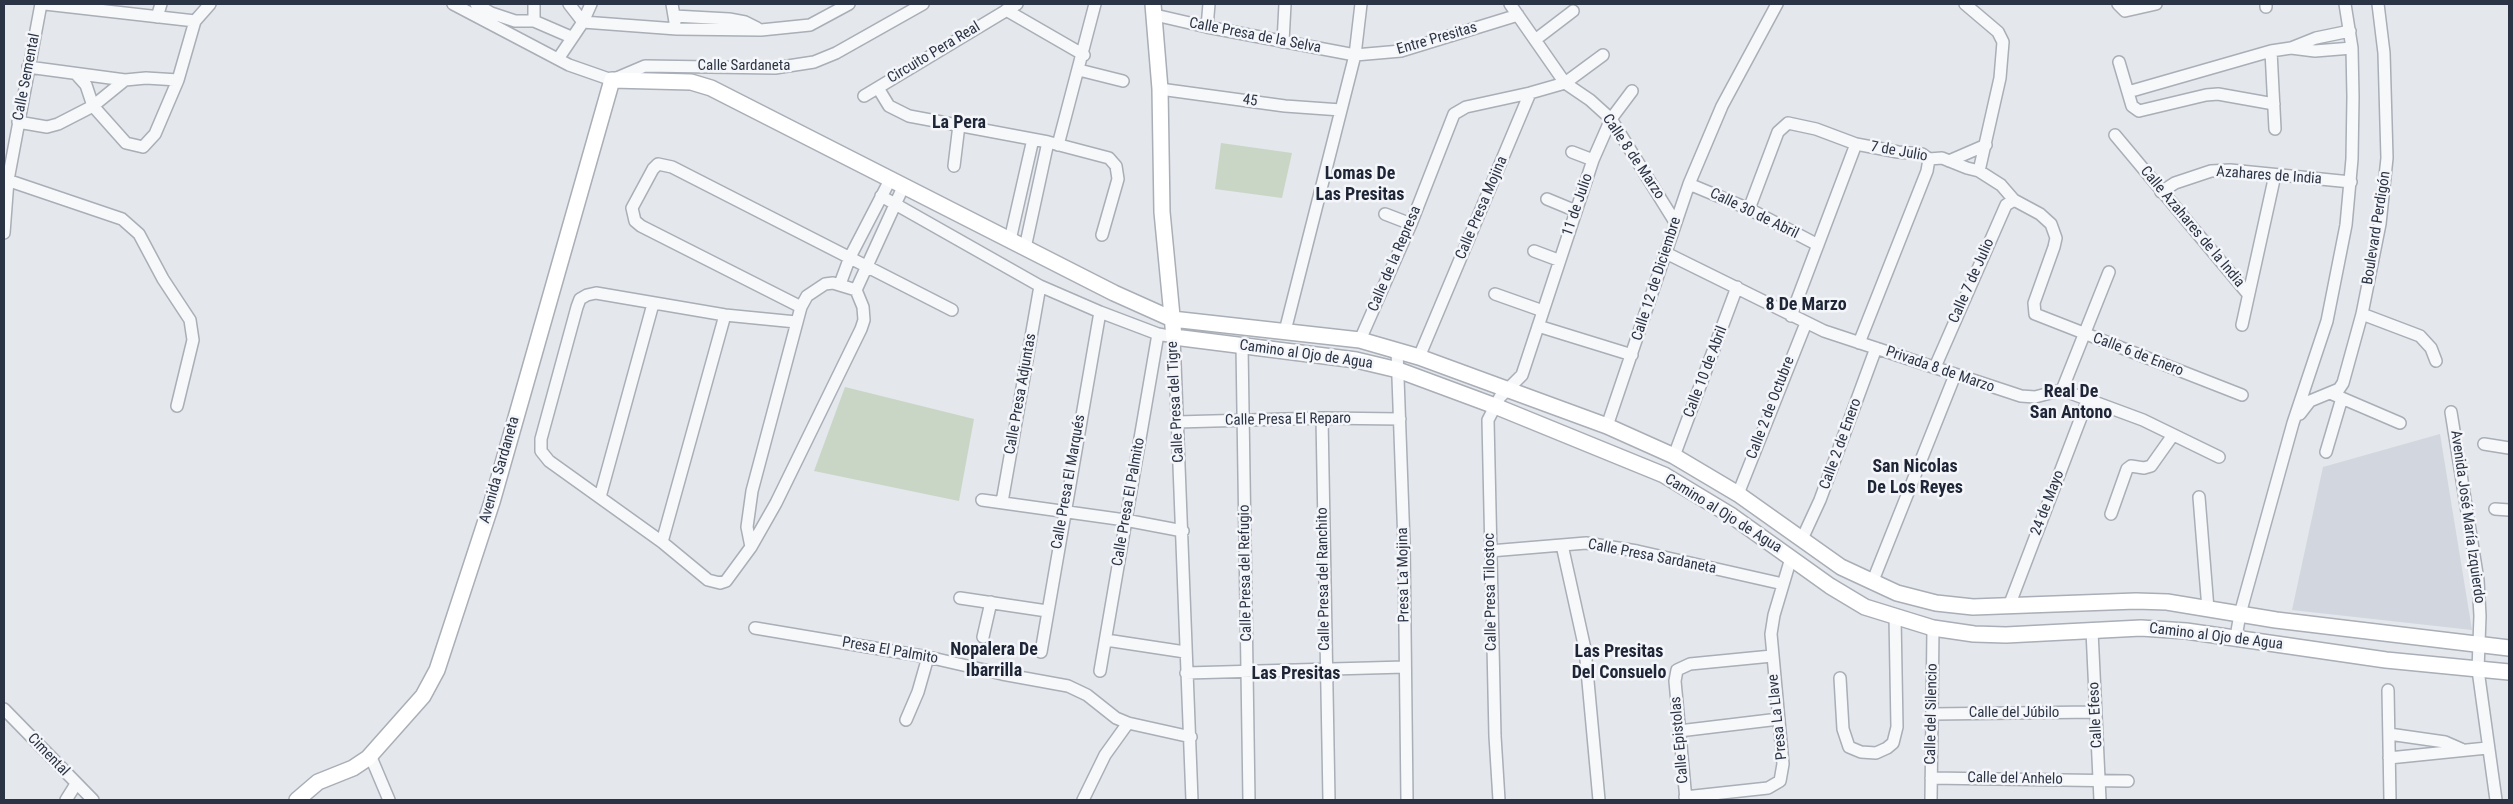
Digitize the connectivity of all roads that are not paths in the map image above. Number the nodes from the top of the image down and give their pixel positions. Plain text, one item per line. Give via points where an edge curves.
1 (40, 4) edge
2 (45, 4) edge
3 (160, 4) edge
4 (210, 4) edge
5 (453, 4) edge
6 (476, 4) edge
7 (534, 4) edge
8 (569, 4) edge
9 (591, 4) edge
10 (672, 4) edge
11 (849, 4) edge
12 (923, 4) edge
13 (1095, 4) edge
14 (1209, 4) edge
15 (1285, 4) edge
16 (1361, 4) edge
17 (1510, 4) edge
18 (1777, 4) edge
19 (1965, 4) edge
20 (2118, 4) edge
21 (2156, 4) edge
22 (2345, 4) edge
23 (2378, 4) edge
24 (1011, 7) edge
25 (1154, 9) edge
26 (1573, 12) dead end
27 (1518, 15) junction
28 (674, 16) junction
29 (157, 17) junction
30 (195, 21) junction
31 (534, 21) junction
32 (583, 22) junction
33 (1207, 27) junction
34 (677, 29) junction
35 (761, 30) junction
36 (2350, 31) junction
37 (572, 37) junction
38 (1535, 40) junction
39 (1284, 42) junction
40 (2291, 48) junction
41 (2352, 48) junction
42 (2271, 51) junction
43 (1355, 54) junction
44 (1084, 55) junction
45 (1603, 55) dead end
46 (558, 59) junction
47 (2119, 62) dead end
48 (28, 66) junction
49 (1079, 70) junction
50 (77, 75) junction
51 (605, 78) junction
52 (125, 80) junction
53 (178, 80) junction
54 (1123, 81) dead end
55 (1565, 83) junction
56 (878, 88) junction
57 (1160, 89) junction
58 (1632, 91) dead end
59 (2128, 92) junction
60 (1530, 93) junction
61 (864, 96) dead end
62 (2274, 104) junction
63 (93, 106) junction
64 (1340, 110) junction
65 (1611, 119) junction
66 (18, 122) junction
67 (959, 124) junction
68 (2275, 129) dead end
69 (2115, 135) dead end
70 (1033, 139) junction
71 (1053, 143) junction
72 (1856, 144) junction
73 (1986, 145) junction
74 (1572, 152) dead end
75 (1928, 159) junction
76 (1593, 160) junction
77 (1949, 161) junction
78 (954, 166) dead end
79 (1979, 170) junction
80 (2276, 175) junction
81 (891, 178) junction
82 (6, 179) edge
83 (2351, 182) junction
84 (1689, 184) junction
85 (904, 185) junction
86 (2161, 192) junction
87 (882, 196) junction
88 (1547, 199) dead end
89 (2014, 200) junction
90 (895, 204) junction
91 (1749, 209) junction
92 (1576, 211) junction
93 (1385, 214) dead end
94 (1676, 222) junction
95 (1411, 224) junction
96 (4, 233) edge
97 (1102, 235) dead end
98 (1010, 240) junction
99 (1818, 245) junction
100 (1025, 248) junction
101 (1534, 251) dead end
102 (1666, 253) junction
103 (850, 257) junction
104 (1558, 260) junction
105 (867, 266) junction
106 (2109, 272) dead end
107 (840, 284) junction
108 (1040, 286) junction
109 (1737, 287) junction
110 (856, 290) junction
111 (1495, 294) dead end
112 (2248, 294) junction
113 (653, 304) junction
114 (801, 307) junction
115 (952, 310) dead end
116 (1543, 311) junction
117 (1100, 312) junction
118 (2035, 314) joint
119 (2362, 314) junction
120 (725, 315) junction
121 (1791, 316) junction
122 (1172, 319) junction
123 (796, 322) junction
124 (1806, 323) junction
125 (2242, 325) dead end
126 (1538, 326) junction
127 (1285, 330) junction
128 (1158, 334) junction
129 (2084, 334) junction
130 (1174, 336) junction
131 (1360, 340) junction
132 (1859, 343) junction
133 (1242, 346) junction
134 (1876, 348) junction
135 (1398, 350) junction
136 (1632, 355) junction
137 (1420, 357) junction
138 (2436, 361) dead end
139 (1935, 367) junction
140 (1398, 370) junction
141 (1955, 375) junction
142 (1508, 389) junction
143 (2062, 390) junction
144 (2330, 393) junction
145 (2242, 395) dead end
146 (2342, 398) junction
147 (2088, 399) junction
148 (177, 406) dead end
149 (1495, 406) junction
150 (2451, 412) dead end
151 (1322, 418) junction
152 (1400, 419) junction
153 (1243, 421) junction
154 (1176, 422) junction
155 (2293, 423) junction
156 (2400, 423) dead end
157 (1607, 426) junction
158 (2173, 435) junction
159 (2484, 444) dead end
160 (2509, 448) edge
161 (2326, 452) dead end
162 (1674, 456) junction
163 (2219, 457) dead end
164 (1738, 494) junction
165 (600, 497) junction
166 (2199, 497) dead end
167 (982, 500) dead end
168 (1002, 502) junction
169 (2495, 509) dead end
170 (2509, 510) edge
171 (1064, 511) junction
172 (2111, 514) dead end
173 (1125, 520) junction
174 (1183, 531) junction
175 (1802, 539) junction
176 (662, 542) junction
177 (1562, 545) junction
178 (751, 547) junction
179 (1490, 551) junction
180 (1791, 558) junction
181 (1872, 583) junction
182 (1783, 584) junction
183 (960, 598) dead end
184 (991, 602) junction
185 (2009, 606) junction
186 (2208, 609) junction
187 (1047, 611) junction
188 (2240, 614) junction
189 (1895, 617) junction
190 (755, 628) dead end
191 (1933, 628) junction
192 (2092, 631) junction
193 (2236, 637) junction
194 (983, 638) dead end
195 (1106, 640) junction
196 (2480, 644) junction
197 (2509, 648) edge
198 (1041, 652) dead end
199 (1185, 652) junction
200 (1772, 656) junction
201 (928, 657) junction
202 (1405, 667) junction
203 (1325, 669) junction
204 (2478, 670) junction
205 (1100, 671) dead end
206 (1247, 671) junction
207 (2509, 672) edge
208 (1186, 673) junction
209 (1840, 678) dead end
210 (2388, 690) dead end
211 (4, 709) edge
212 (2095, 712) junction
213 (1933, 714) junction
214 (1779, 719) junction
215 (906, 720) dead end
216 (1128, 723) junction
217 (1680, 731) junction
218 (2389, 734) junction
219 (1191, 737) junction
220 (2487, 748) junction
221 (2461, 750) junction
222 (370, 755) junction
223 (2389, 758) junction
224 (1931, 778) junction
225 (2099, 780) junction
226 (2128, 781) dead end
227 (76, 784) junction
228 (1685, 798) edge
229 (66, 800) edge
230 (94, 800) edge
231 (297, 800) edge
232 (389, 800) edge
233 (1083, 800) edge
234 (1192, 800) edge
235 (1249, 800) edge
236 (1329, 800) edge
237 (1407, 800) edge
238 (1499, 800) edge
239 (1599, 800) edge
240 (1931, 800) edge
241 (2100, 800) edge
242 (2390, 800) edge
243 (2496, 800) edge

1 - 48 street, Calle Semental
2 - 29 street
3 - 29 street
4 - 30 street
5 - 46 street
6 - 31 street via 514,21
7 - 31 street
8 - 32 street
9 - 32 street
10 - 28 street
11 - 35 street via 810,25
12 - 51 street, Calle Sardaneta via 814,62 775,68 645,66
13 - 44 street
14 - 33 street
15 - 39 street
16 - 43 street
17 - 27 street, Calle 8 de Marzo
18 - 84 street, Calle 12 de Diciembre via 1735,79
19 - 73 street via 1998,32 2003,42 2000,78
20 - 21 street via 2125,11
22 - 36 street, Boulevard Perdigón
23 - 119 street, Boulevard Perdigón via 2384,53 2387,158 2380,224
24 - 44 street
24 - 56 street, Circuito Pera Real
25 - 33 street, Calle Presa de la Selva
25 - 57 street, Calle Presa del Tigre
26 - 38 street
27 - 38 street, Calle 8 de Marzo
27 - 43 street, Entre Presitas via 1401,51
28 - 34 street
28 - 35 street via 729,19
29 - 30 street
30 - 53 street
31 - 37 street
32 - 34 street
32 - 37 street
33 - 39 street, Calle Presa de la Selva
34 - 35 street
36 - 40 street via 2316,38
36 - 41 street, Boulevard Perdigón
37 - 46 street
38 - 55 street, Calle 8 de Marzo
39 - 43 street, Calle Presa de la Selva
40 - 41 street
40 - 42 street
41 - 83 street, Boulevard Perdigón
42 - 59 street
42 - 62 street
43 - 64 street
44 - 49 street
45 - 55 street
46 - 51 street
47 - 59 street
48 - 50 street
48 - 66 street, Calle Semental
49 - 54 street
49 - 71 street
50 - 52 street
50 - 63 street via 86,85
51 - 81 street, Camino al Ojo de Agua via 691,82 711,88
51 - 222 street, Avenida Sardaneta via 492,502 437,670 423,696
52 - 53 street
52 - 63 street
53 - 63 street via 155,134 143,147 126,143
55 - 60 street
55 - 65 street, Calle 8 de Marzo
56 - 61 street, Circuito Pera Real
56 - 67 street, Circuito Pera Real via 889,106 898,112
57 - 64 street, 45
57 - 122 street, Calle Presa del Tigre via 1162,212
58 - 65 street, 11 de Julio
59 - 62 street via 2132,106 2139,111 2218,94
60 - 95 street, Calle de la Represa via 1458,109
60 - 137 street, Calle Presa Mojina
62 - 68 street
63 - 66 street via 52,126
64 - 127 street
65 - 76 street, 11 de Julio
65 - 94 street, Calle 8 de Marzo
66 - 82 street, Calle Semental
67 - 70 street, Circuito Pera Real
67 - 78 street
69 - 86 street, Calle Azahares de la India
70 - 71 street, Circuito Pera Real
70 - 98 street
71 - 97 street, Circuito Pera Real via 1109,158 1116,166 1118,172
71 - 100 street
72 - 75 street, 7 de Julio via 1922,154
72 - 91 street, 7 de Julio via 1816,129 1784,125 1778,132
72 - 99 street
73 - 77 street
73 - 79 street
74 - 76 street
75 - 77 street, 7 de Julio
75 - 132 street via 1927,171
76 - 92 street, 11 de Julio
77 - 79 street, 7 de Julio
79 - 89 street, 7 de Julio via 2001,185
80 - 83 street, Azahares de India
80 - 86 street, Azahares de India via 2211,171 2175,183
80 - 112 street, Calle Azahares de la India
81 - 85 street, Camino al Ojo de Agua
81 - 87 street
82 - 96 street, Calle Semental
82 - 148 street via 122,219 139,234 190,320 193,340
83 - 155 street, Boulevard Perdigón via 2327,321
84 - 91 street, Calle 30 de Abril
84 - 94 street, Calle 12 de Diciembre
85 - 90 street
85 - 98 street, Camino al Ojo de Agua
86 - 112 street, Calle Azahares de la India
87 - 90 street, Camino al Ojo de Agua
87 - 103 street
88 - 92 street
89 - 118 street, 7 de Julio via 2047,219 2056,238 2034,303
89 - 139 street, Calle 7 de Julio via 2006,205
90 - 105 street
90 - 108 street, Camino al Ojo de Agua
91 - 99 street, Calle 30 de Abril
92 - 104 street, 11 de Julio
93 - 95 street
94 - 102 street, Calle 12 de Diciembre
95 - 131 street, Calle de la Represa
98 - 100 street, Camino al Ojo de Agua
99 - 121 street
100 - 122 street, Camino al Ojo de Agua
101 - 104 street
102 - 109 street, Privada 8 de Marzo
102 - 136 street, Calle 12 de Diciembre
103 - 105 street
103 - 107 street
103 - 114 street via 672,167 658,164 653,169 632,208 641,226
104 - 116 street, 11 de Julio
105 - 110 street
105 - 115 street
106 - 129 street
107 - 110 street
107 - 114 street via 825,284 807,296
108 - 117 street, Camino al Ojo de Agua
108 - 168 street, Calle Presa Adjuntas
109 - 121 street, Privada 8 de Marzo
109 - 162 street, Calle 10 de Abril
110 - 178 street via 863,307 861,329
111 - 116 street
112 - 125 street
113 - 120 street
113 - 165 street
113 - 165 street via 596,293 580,300 574,316 540,445 549,461
114 - 123 street
116 - 126 street, 11 de Julio
117 - 128 street, Camino al Ojo de Agua
117 - 171 street, Calle Presa El Marqués
118 - 129 street, Calle 6 de Enero
119 - 138 street via 2420,336 2431,348
119 - 144 street, Boulevard Perdigón via 2343,383
120 - 123 street
120 - 176 street
121 - 124 street, Privada 8 de Marzo
122 - 127 street, Camino al Ojo de Agua
122 - 130 street, Calle Presa del Tigre
123 - 178 street via 752,491 747,527
124 - 132 street, Privada 8 de Marzo
124 - 164 street, Calle 2 de Octubre
126 - 136 street
126 - 142 street, 11 de Julio via 1522,375
127 - 131 street, Camino al Ojo de Agua
128 - 130 street, Camino al Ojo de Agua
128 - 173 street, Calle Presa El Palmito
129 - 143 street
129 - 145 street, Calle 6 de Enero
130 - 133 street, Camino al Ojo de Agua
130 - 154 street, Calle Presa del Tigre
131 - 135 street, Camino al Ojo de Agua
132 - 134 street, Privada 8 de Marzo
133 - 140 street, Camino al Ojo de Agua via 1329,355
133 - 153 street, Calle Presa del Refugio
134 - 139 street, Privada 8 de Marzo
134 - 175 street, Calle 2 de Enero via 1820,500
135 - 137 street, Camino al Ojo de Agua
135 - 140 street, Presa La Mojina
136 - 157 street, Calle 12 de Diciembre
137 - 142 street, Camino al Ojo de Agua
139 - 141 street, Privada 8 de Marzo
140 - 149 street, Camino al Ojo de Agua
140 - 152 street, Presa La Mojina
141 - 143 street, Privada 8 de Marzo via 2021,396 2035,397
141 - 181 street
142 - 149 street, Calle Presa Tilostoc
142 - 157 street, Camino al Ojo de Agua
143 - 147 street
144 - 146 street
144 - 155 street, Boulevard Perdigón via 2310,401
146 - 156 street
146 - 161 street
147 - 158 street
147 - 185 street, 24 de Mayo
149 - 179 street, Calle Presa Tilostoc via 1488,420
149 - 180 street, Camino al Ojo de Agua via 1664,476 1732,516
150 - 196 street, Avenida José María Izquierdo via 2478,580
151 - 152 street, Calle Presa El Reparo
151 - 153 street, Calle Presa El Reparo
151 - 203 street, Calle Presa del Ranchito
152 - 202 street, Presa La Mojina
153 - 154 street, Calle Presa El Reparo
153 - 206 street, Calle Presa del Refugio
154 - 174 street, Calle Presa del Tigre
155 - 188 street, Boulevard Perdigón
157 - 162 street, Camino al Ojo de Agua
158 - 163 street
158 - 172 street via 2151,466 2127,469
159 - 160 street
162 - 164 street, Camino al Ojo de Agua
164 - 175 street, Camino al Ojo de Agua
165 - 176 street
166 - 186 street
167 - 168 street
168 - 171 street
169 - 170 street
171 - 173 street
171 - 187 street, Calle Presa El Marqués
173 - 174 street
173 - 195 street, Calle Presa El Palmito
174 - 199 street, Calle Presa del Tigre
175 - 181 street, Camino al Ojo de Agua via 1841,567
176 - 178 street via 714,583 726,580
177 - 179 street, Calle Presa Sardaneta
177 - 182 street, Calle Presa Sardaneta via 1586,543 1629,550
177 - 239 street via 1585,649
179 - 238 street, Calle Presa Tilostoc via 1494,736
180 - 182 street, Presa La Llave
180 - 189 street, Camino al Ojo de Agua via 1865,607
181 - 185 street, Camino al Ojo de Agua via 1936,603
182 - 200 street, Presa La Llave via 1771,634
183 - 184 street
184 - 187 street
184 - 194 street
185 - 186 street, Camino al Ojo de Agua via 2136,601
186 - 188 street, Camino al Ojo de Agua
187 - 198 street, Calle Presa El Marqués
188 - 193 street, Boulevard Perdigón
188 - 196 street, Camino al Ojo de Agua
189 - 191 street, Camino al Ojo de Agua
189 - 209 street via 1897,727 1893,743 1881,752 1861,752 1849,747 1843,729
190 - 201 street, Presa El Palmito
191 - 192 street, Camino al Ojo de Agua via 2006,635
191 - 213 street, Calle del Silencio
192 - 193 street, Camino al Ojo de Agua via 2141,628
192 - 212 street, Calle Efeso
193 - 204 street, Camino al Ojo de Agua via 2386,660
195 - 199 street
195 - 205 street, Calle Presa El Palmito
196 - 197 street, Camino al Ojo de Agua
196 - 204 street, Avenida José María Izquierdo
199 - 208 street, Calle Presa del Tigre
200 - 214 street, Presa La Llave
200 - 217 street, Calle Epistolas via 1690,664 1677,670 1675,681
201 - 215 street
201 - 216 street, Presa El Palmito via 1068,686
202 - 203 street
202 - 237 street, Presa La Mojina
203 - 206 street
203 - 236 street, Calle Presa del Ranchito
204 - 207 street, Camino al Ojo de Agua
204 - 220 street, Avenida José María Izquierdo
206 - 208 street
206 - 235 street, Calle Presa del Refugio
208 - 219 street, Calle Presa del Tigre
210 - 218 street
211 - 227 street, Cimental
212 - 213 street, Calle del Júbilo
212 - 225 street, Calle Efeso
213 - 224 street, Calle del Silencio
214 - 217 street
214 - 228 street, Presa La Llave via 1783,764 1780,781 1768,788
216 - 219 street, Presa El Palmito
216 - 233 street via 1105,755
217 - 228 street, Calle Epistolas
218 - 221 street via 2444,742
218 - 223 street
219 - 234 street, Calle Presa del Tigre
220 - 221 street
220 - 243 street, Avenida José María Izquierdo
221 - 223 street
222 - 231 street, Avenida Sardaneta via 353,768 318,782
222 - 232 street
223 - 242 street
224 - 225 street, Calle del Anhelo
224 - 240 street, Calle del Silencio
225 - 226 street, Calle del Anhelo
225 - 241 street, Calle Efeso
227 - 229 street
227 - 230 street, Cimental

